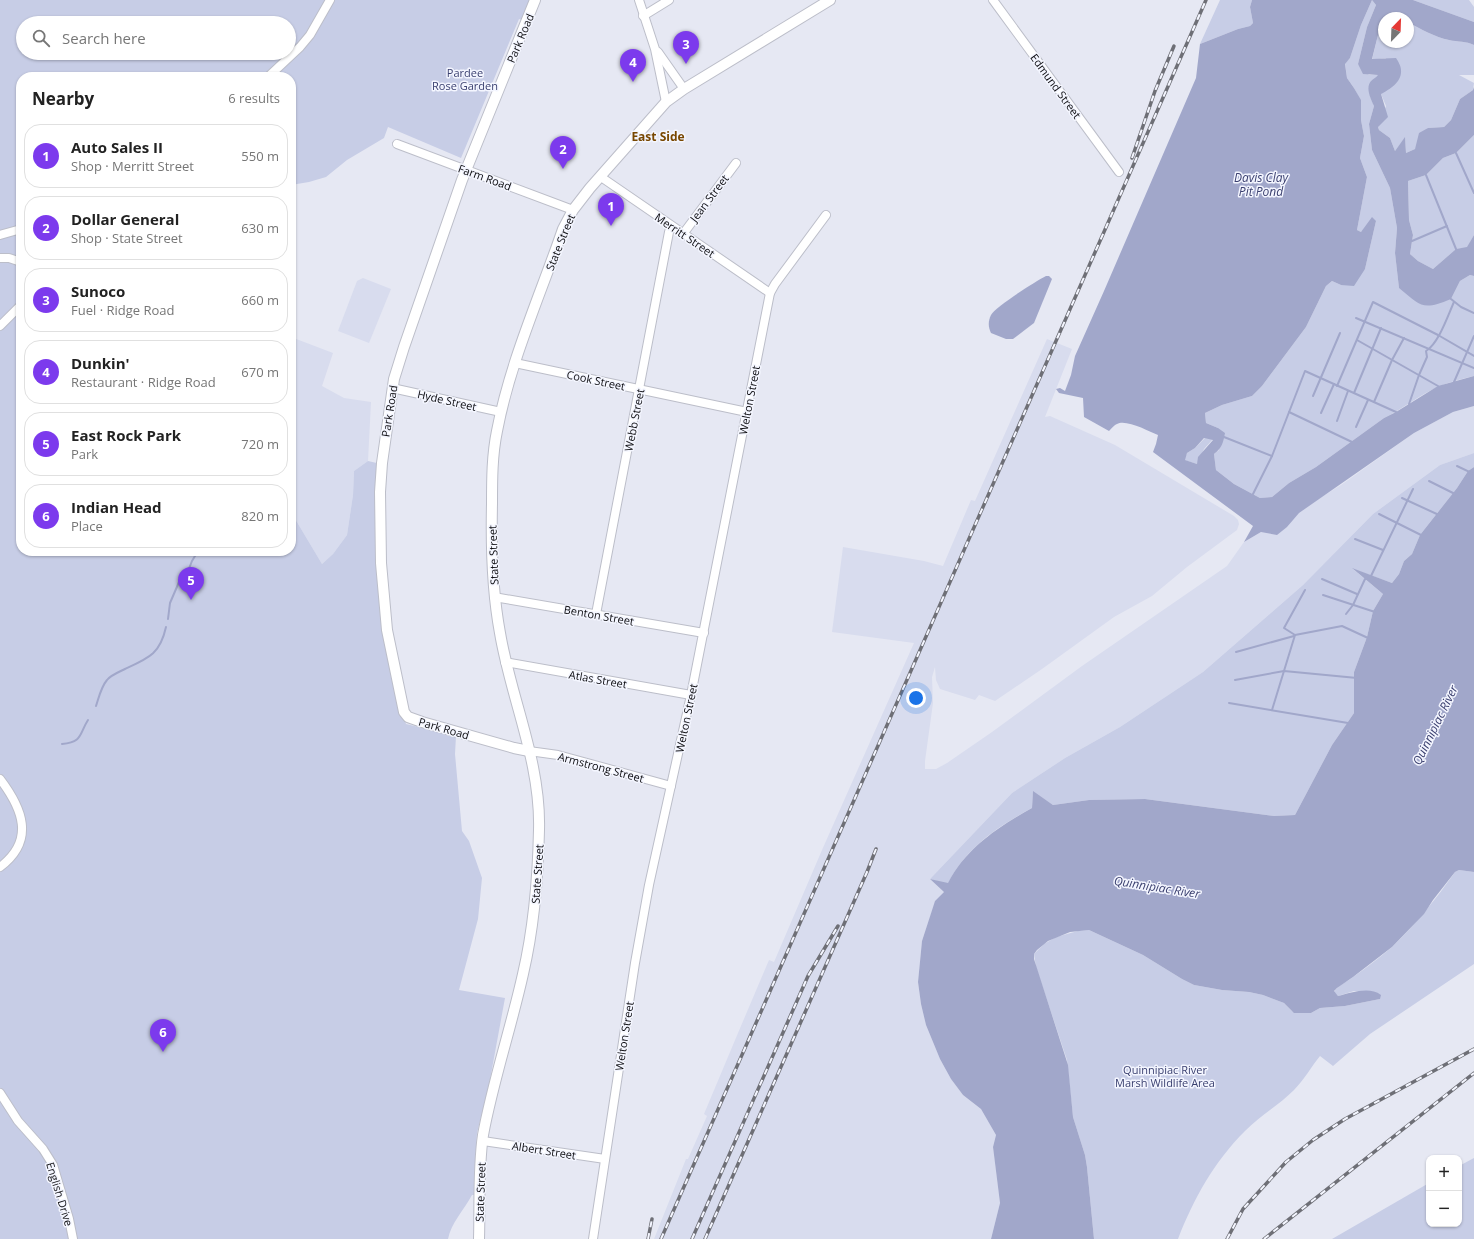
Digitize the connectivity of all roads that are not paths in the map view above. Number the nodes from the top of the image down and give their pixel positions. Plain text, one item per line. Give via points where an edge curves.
1 (330, 0) edge
2 (535, 0) edge
3 (639, 0) edge
4 (669, 0) edge
5 (830, 0) edge
6 (993, 0) edge
7 (643, 16) junction
8 (655, 48) junction
9 (296, 49) edge
10 (285, 60) edge
11 (273, 72) edge
12 (684, 88) junction
13 (666, 102) junction
14 (397, 144) dead end
15 (736, 163) dead end
16 (466, 170) junction
17 (1119, 172) dead end
18 (601, 177) junction
19 (573, 210) junction
20 (826, 215) dead end
21 (671, 226) junction
22 (16, 230) edge
23 (683, 234) junction
24 (0, 235) edge
25 (0, 258) edge
26 (16, 260) edge
27 (770, 293) junction
28 (16, 310) edge
29 (0, 326) edge
30 (515, 363) junction
31 (392, 388) junction
32 (640, 389) junction
33 (501, 412) junction
34 (747, 412) junction
35 (494, 598) junction
36 (596, 614) junction
37 (704, 633) junction
38 (505, 662) junction
39 (691, 695) junction
40 (529, 751) junction
41 (0, 779) edge
42 (671, 786) junction
43 (0, 867) edge
44 (0, 1093) edge
45 (483, 1141) junction
46 (605, 1159) junction
47 (73, 1239) edge
48 (479, 1239) edge
49 (593, 1239) edge

1 - 9 street via 310,35
2 - 16 main road, Park Road
3 - 7 street
4 - 7 street
5 - 12 main road, State Street
6 - 17 street, Edmund Street
7 - 8 street
8 - 12 street
8 - 13 street
10 - 11 street
12 - 13 main road, State Street
13 - 18 main road, State Street
14 - 16 street, Farm Road
15 - 23 street, Jean Street
16 - 19 street, Farm Road
16 - 31 main road, Park Road via 404,346
18 - 19 main road, State Street
18 - 21 street, Merritt Street
19 - 30 main road, State Street via 563,230
20 - 27 street, Welton Street
21 - 23 street, Merritt Street
21 - 32 street, Webb Street
22 - 24 street
23 - 27 street, Merritt Street
25 - 26 street
27 - 34 street, Welton Street
28 - 29 street
30 - 32 street, Cook Street
30 - 33 main road, State Street
31 - 33 street, Hyde Street
31 - 40 main road, Park Road via 381,477 381,563 387,630 404,712 408,717 422,722
32 - 34 street, Cook Street
32 - 36 street, Webb Street
33 - 35 main road, State Street via 496,434 492,486
34 - 37 street, Welton Street
35 - 36 street, Benton Street
35 - 38 main road, State Street
36 - 37 street, Benton Street
37 - 39 street, Welton Street
38 - 39 street, Atlas Street
38 - 40 main road, State Street
39 - 42 street, Welton Street
40 - 42 street, Armstrong Street via 558,755
40 - 45 main road, State Street via 536,776 540,818 532,926
41 - 43 street via 18,806 22,824 16,849
42 - 46 street, Welton Street via 635,963
44 - 47 street, English Drive via 18,1121 43,1149 53,1165
45 - 46 street, Albert Street
45 - 48 main road, State Street
46 - 49 street, Welton Street

